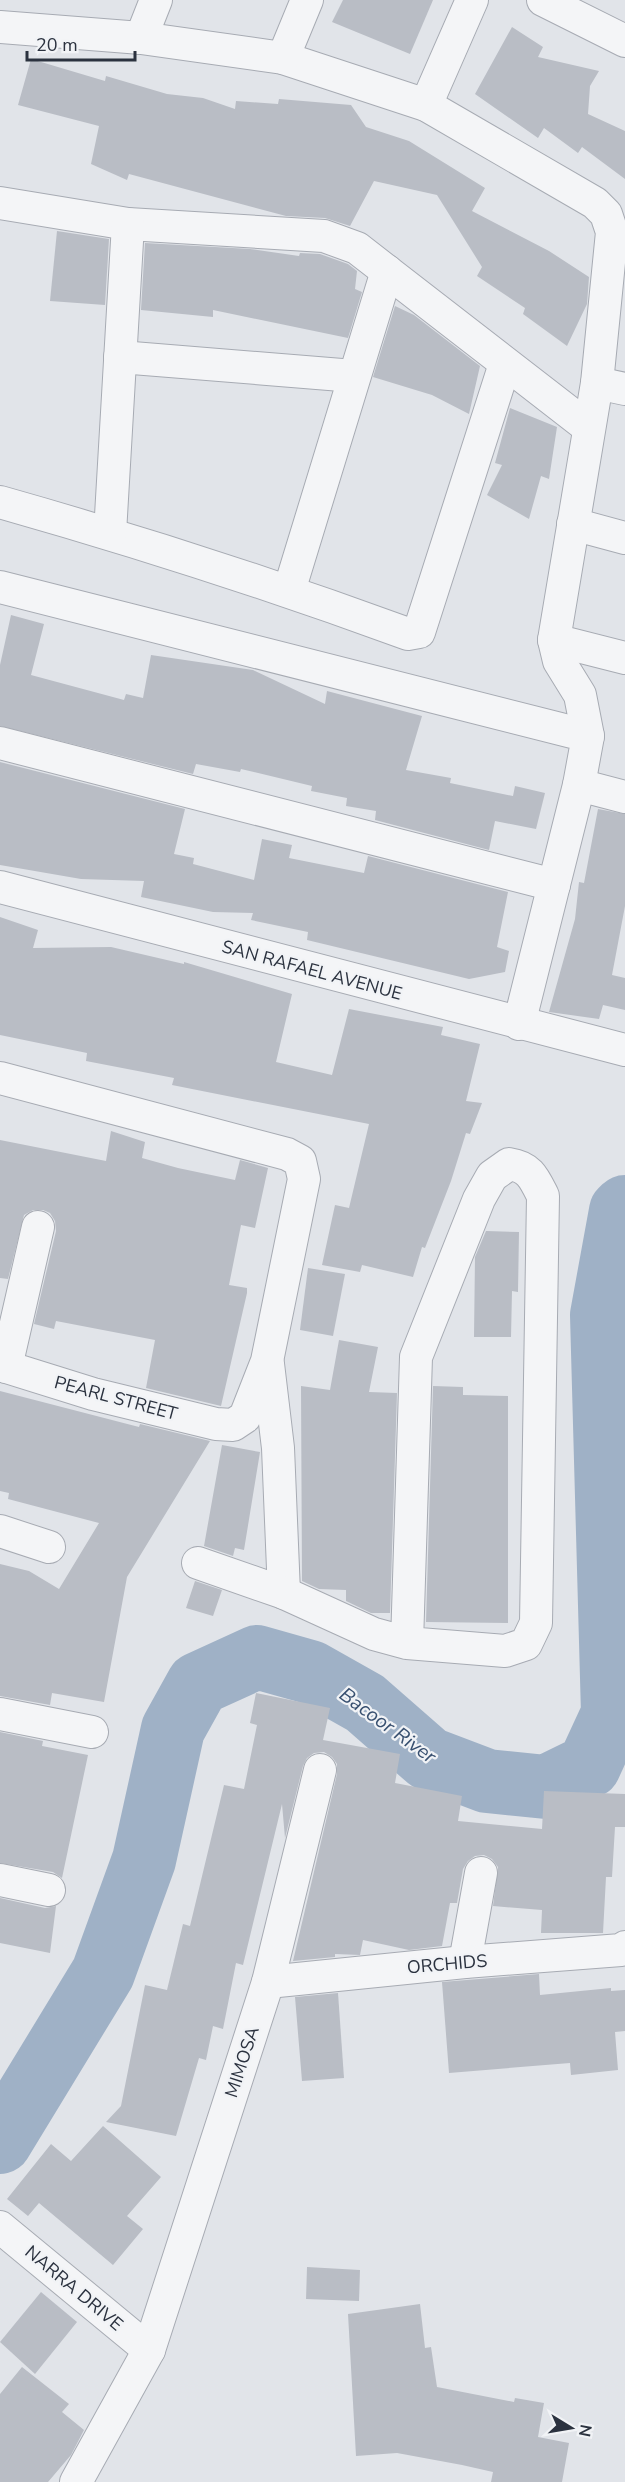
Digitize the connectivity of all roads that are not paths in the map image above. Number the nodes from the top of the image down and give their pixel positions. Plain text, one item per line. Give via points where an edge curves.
1 (156, 0) edge
2 (307, 0) edge
3 (472, 0) edge
4 (543, 0) edge
5 (0, 27) edge
6 (141, 38) junction
7 (625, 41) edge
8 (283, 58) junction
9 (426, 105) junction
10 (0, 203) edge
11 (128, 224) junction
12 (387, 271) junction
13 (120, 357) junction
14 (505, 364) junction
15 (354, 376) junction
16 (611, 386) edge
17 (588, 427) junction
18 (0, 502) edge
19 (573, 524) junction
20 (110, 533) junction
21 (625, 538) edge
22 (0, 587) edge
23 (289, 591) junction
24 (554, 640) junction
25 (625, 658) edge
26 (588, 736) junction
27 (0, 743) edge
28 (579, 785) junction
29 (625, 797) edge
30 (554, 885) junction
31 (0, 888) edge
32 (519, 1024) junction
33 (625, 1050) edge
34 (0, 1078) edge
35 (38, 1227) dead end
36 (267, 1360) junction
37 (3, 1366) edge
38 (0, 1532) edge
39 (50, 1547) dead end
40 (198, 1563) dead end
41 (285, 1593) junction
42 (407, 1643) junction
43 (0, 1714) edge
44 (92, 1732) dead end
45 (320, 1770) dead end
46 (481, 1873) dead end
47 (0, 1880) edge
48 (49, 1890) dead end
49 (625, 1947) edge
50 (465, 1962) junction
51 (268, 1982) junction
52 (0, 2227) edge
53 (149, 2350) junction
54 (76, 2482) edge

1 - 6 street
2 - 8 street
3 - 9 street
4 - 7 street
5 - 6 street
6 - 8 street
8 - 9 street
9 - 16 street via 595,202 606,214 612,232
10 - 11 street
11 - 12 street via 324,236 357,248
11 - 13 street
12 - 14 street
12 - 15 street
13 - 15 street
13 - 20 street
14 - 17 street
14 - 23 street via 419,632 408,634
15 - 23 street
16 - 17 street
17 - 19 street
18 - 20 street
19 - 21 street
19 - 24 street
20 - 23 street
22 - 26 street
24 - 25 street
24 - 26 street via 559,661 580,694
26 - 28 street
27 - 30 street
28 - 29 street
28 - 30 street
30 - 32 street
31 - 32 street, SAN RAFAEL AVENUE
32 - 33 street, SAN RAFAEL AVENUE
34 - 36 street via 287,1154 300,1161 304,1179
35 - 37 street
36 - 37 street, PEARL STREET via 245,1417 233,1425 93,1394
36 - 41 street via 278,1448
38 - 39 street
40 - 41 street
41 - 42 street via 374,1634
42 - 42 street via 416,1357 479,1199 492,1176 509,1164 523,1166 532,1174 543,1196 536,1623 526,1644 506,1651
43 - 44 street
45 - 51 street, MIMOSA
46 - 50 street
47 - 48 street
49 - 50 street, ORCHIDS
50 - 51 street, ORCHIDS
51 - 53 street, MIMOSA
52 - 53 street, NARRA DRIVE
53 - 54 street, MIMOSA

